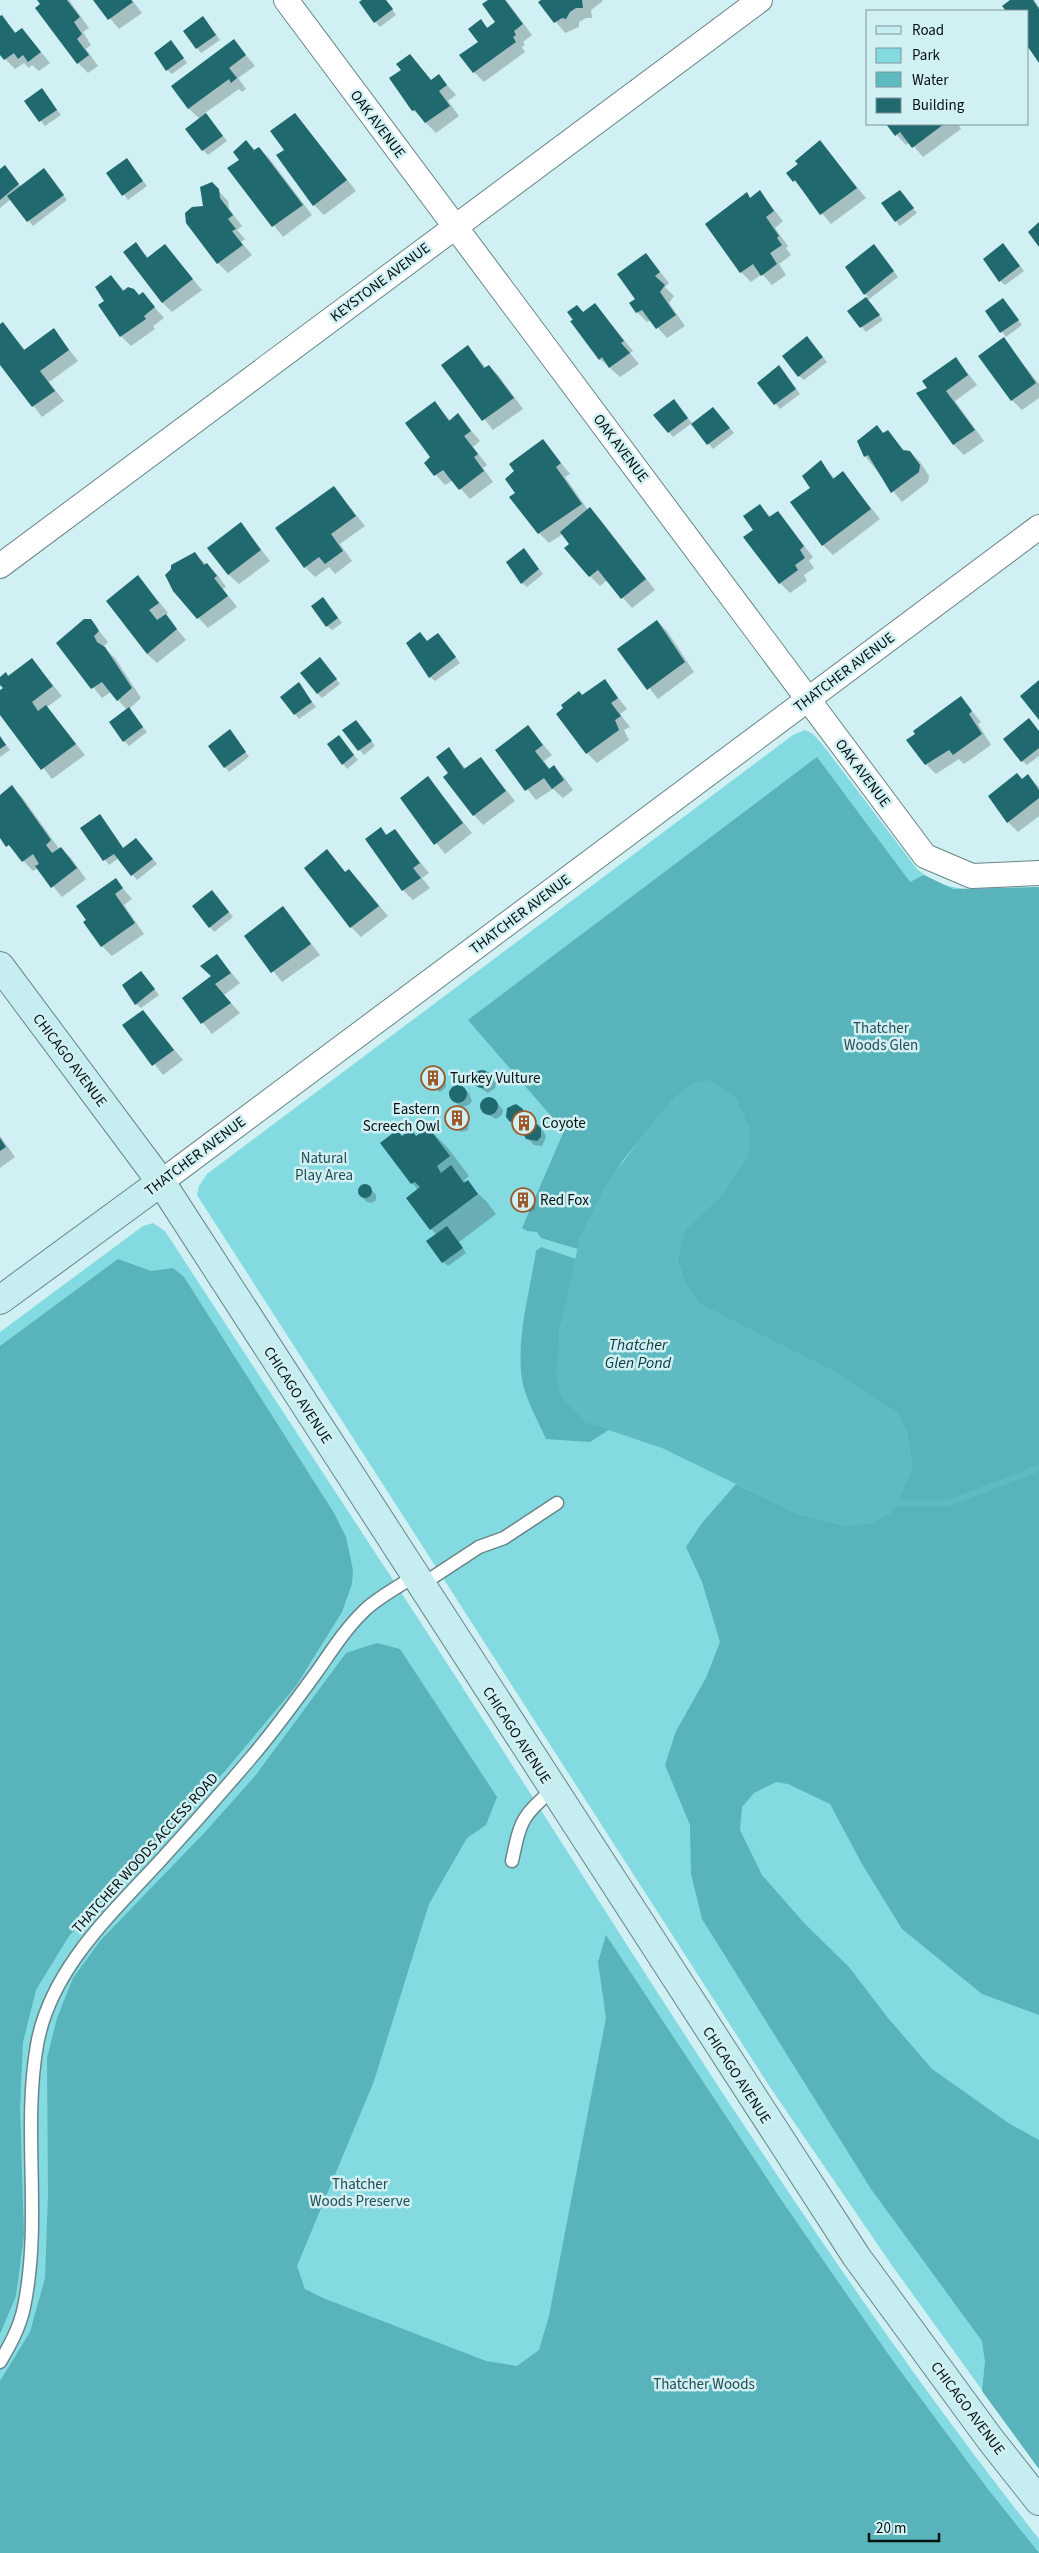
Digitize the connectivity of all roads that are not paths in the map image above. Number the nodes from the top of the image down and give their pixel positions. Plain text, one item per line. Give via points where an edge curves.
1 (286, 0) edge
2 (760, 0) edge
3 (455, 227) junction
4 (1039, 527) edge
5 (0, 566) edge
6 (808, 699) junction
7 (1039, 873) edge
8 (0, 966) edge
9 (160, 1182) junction
10 (0, 1300) edge
11 (557, 1503) dead end
12 (418, 1580) junction
13 (553, 1789) junction
14 (512, 1861) dead end
15 (0, 2362) edge
16 (1039, 2501) edge

1 - 3 street, OAK AVENUE
2 - 3 street, KEYSTONE AVENUE
3 - 5 street, KEYSTONE AVENUE
3 - 6 street, OAK AVENUE
4 - 6 street, THATCHER AVENUE
6 - 7 street, OAK AVENUE via 925,856 972,876
6 - 9 street, THATCHER AVENUE
8 - 9 main road, CHICAGO AVENUE
9 - 10 main road, THATCHER AVENUE
9 - 12 main road, CHICAGO AVENUE
11 - 12 lane, THATCHER WOODS ACCESS ROAD via 504,1538
12 - 13 main road, CHICAGO AVENUE
12 - 15 lane, THATCHER WOODS ACCESS ROAD via 367,1608 348,1627 299,1698 253,1756 93,1934 48,2007 37,2043 33,2076 33,2228 29,2273 24,2309
13 - 14 lane via 519,1825
13 - 16 main road, CHICAGO AVENUE via 856,2256 990,2440

